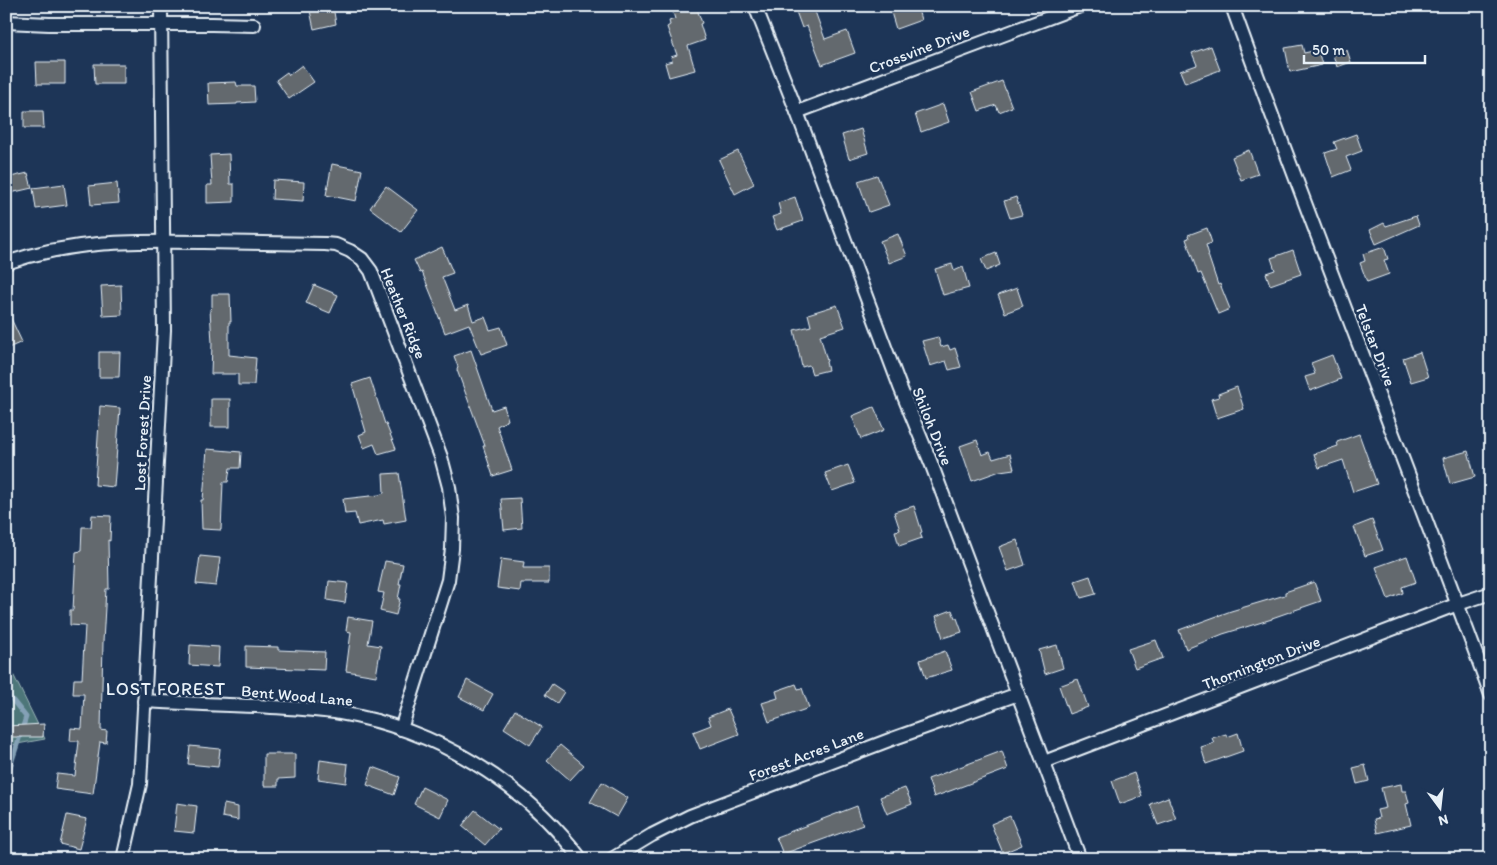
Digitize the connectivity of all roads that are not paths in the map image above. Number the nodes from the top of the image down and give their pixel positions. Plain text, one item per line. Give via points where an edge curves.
1 (161, 6) edge
2 (755, 6) edge
3 (1080, 6) edge
4 (1232, 6) edge
5 (6, 22) edge
6 (161, 24) junction
7 (254, 25) dead end
8 (798, 112) junction
9 (162, 241) junction
10 (6, 263) edge
11 (1491, 593) edge
12 (1458, 604) junction
13 (1018, 694) junction
14 (1491, 695) edge
15 (144, 701) junction
16 (401, 729) junction
17 (1044, 762) junction
18 (123, 859) edge
19 (581, 859) edge
20 (612, 859) edge
21 (1080, 859) edge

1 - 6 street, Lost Forest Drive
2 - 8 street, Shiloh Drive
3 - 8 street, Crossvine Drive
4 - 12 street, Telstar Drive
5 - 6 street
6 - 7 street
6 - 9 street, Lost Forest Drive
8 - 13 street, Shiloh Drive
9 - 10 street, Heather Ridge via 64,247
9 - 15 street, Lost Forest Drive via 164,330
9 - 16 street, Heather Ridge via 331,244 350,251 371,271 441,457 453,518 448,580
11 - 12 street, Thornington Drive
12 - 14 street, Telstar Drive
12 - 17 street, Thornington Drive
13 - 17 street, Shiloh Drive
13 - 20 street, Forest Acres Lane via 892,738 690,816
15 - 16 street, Bent Wood Lane via 311,709
15 - 18 street, Lost Forest Drive via 140,784
16 - 19 street, Bent Wood Lane via 476,763 513,789 541,813
17 - 21 street, Shiloh Drive

